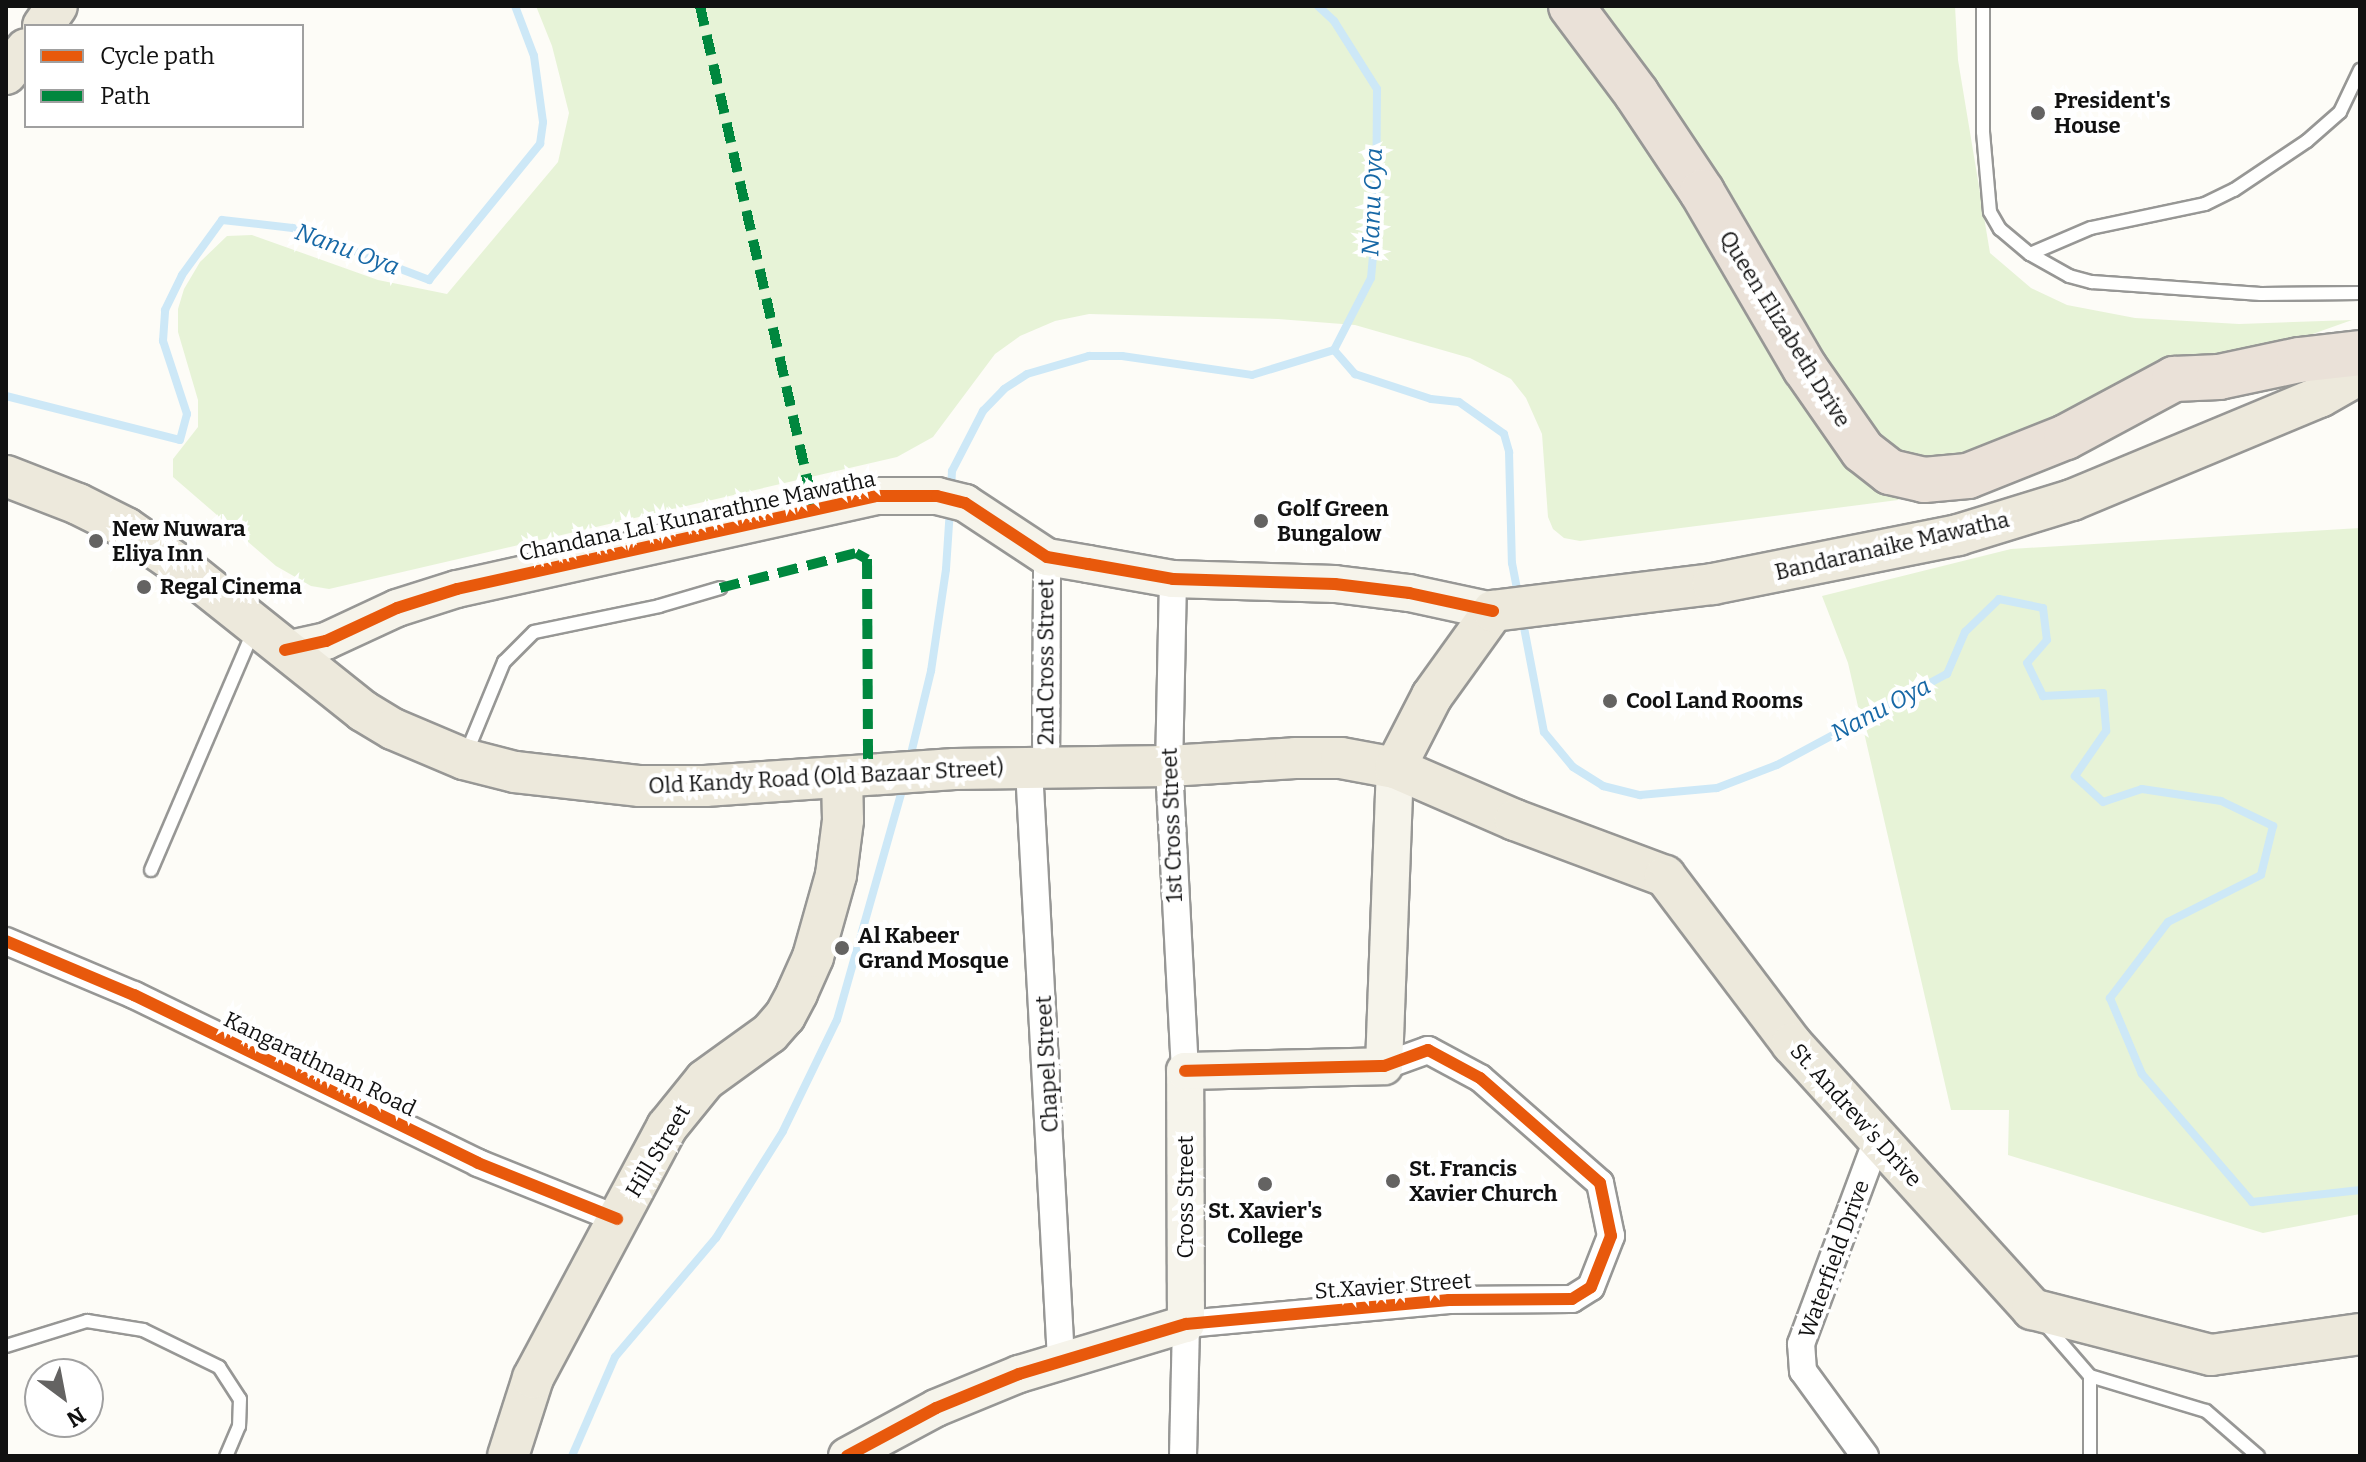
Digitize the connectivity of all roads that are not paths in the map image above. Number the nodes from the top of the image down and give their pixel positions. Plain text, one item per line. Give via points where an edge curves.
1 (57, 6) edge
2 (1571, 6) edge
3 (1983, 6) edge
4 (44, 24) edge
5 (24, 52) edge
6 (2360, 70) edge
7 (6, 74) edge
8 (2030, 254) junction
9 (2360, 293) edge
10 (2360, 353) edge
11 (2360, 374) edge
12 (6, 476) edge
13 (1047, 557) junction
14 (1173, 579) junction
15 (720, 588) dead end
16 (1497, 610) junction
17 (270, 638) junction
18 (464, 759) junction
19 (1169, 766) junction
20 (1038, 768) junction
21 (1395, 768) junction
22 (855, 776) junction
23 (151, 870) dead end
24 (6, 941) edge
25 (1384, 1066) junction
26 (1185, 1071) junction
27 (1877, 1140) junction
28 (617, 1219) junction
29 (2032, 1309) junction
30 (1186, 1324) junction
31 (2360, 1334) edge
32 (6, 1346) edge
33 (1061, 1359) junction
34 (2090, 1376) junction
35 (226, 1456) edge
36 (508, 1456) edge
37 (847, 1456) edge
38 (1183, 1456) edge
39 (1865, 1456) edge
40 (2090, 1456) edge
41 (2258, 1456) edge

1 - 4 main road
2 - 10 highway, Queen Elizabeth Drive via 1702,192 1812,379 1863,451 1890,472 1924,480 1968,476 2066,437 2174,379 2219,377
3 - 8 lane via 1983,132 1990,212 2000,229
5 - 7 main road
6 - 8 lane via 2340,112 2234,190 2205,204 2091,228
8 - 9 lane via 2092,282 2261,294
11 - 16 main road, Bandaranaike Mawatha via 2320,397 2132,476 1984,528 1713,584
12 - 17 main road, Old Kandy Road (Old Bazaar Street) via 126,528
13 - 14 street, Chandana Lal Kunarathne Mawatha
13 - 17 street, Chandana Lal Kunarathne Mawatha via 951,499 875,496 508,576 397,608 326,641
13 - 20 street, 2nd Cross Street
14 - 16 street, Chandana Lal Kunarathne Mawatha via 1335,584
14 - 19 street, 1st Cross Street
15 - 18 lane via 534,632 504,662
16 - 21 main road via 1439,686
17 - 18 main road, Old Kandy Road (Old Bazaar Street) via 363,711
17 - 23 lane
18 - 22 main road, Old Kandy Road (Old Bazaar Street) via 515,772 640,786
19 - 20 main road, Old Kandy Road (Old Bazaar Street)
19 - 21 main road, Old Kandy Road (Old Bazaar Street) via 1341,758
19 - 26 street, 1st Cross Street
20 - 22 main road, Old Kandy Road (Old Bazaar Street)
20 - 33 street, Chapel Street
21 - 25 street
21 - 27 main road, St. Andrew's Drive via 1665,876 1792,1044
22 - 28 main road, Hill Street via 813,957 785,1016 688,1100 667,1127
24 - 28 street, Kangarathnam Road via 134,995 478,1163
25 - 26 street
25 - 30 street, St.Xavier Street via 1428,1050 1480,1078 1600,1183 1611,1236 1591,1287 1572,1299 1449,1300
26 - 30 street, Cross Street
27 - 29 main road, St. Andrew's Drive
27 - 39 street, Waterfield Drive via 1801,1344 1803,1371
28 - 36 main road, Hill Street via 533,1378
29 - 31 main road via 2211,1355
29 - 34 lane
30 - 33 street, St.Xavier Street
30 - 38 street
32 - 35 lane via 87,1321 143,1330 219,1367 240,1399 239,1426
33 - 37 street, St.Xavier Street via 936,1408
34 - 40 lane
34 - 41 lane via 2206,1411

